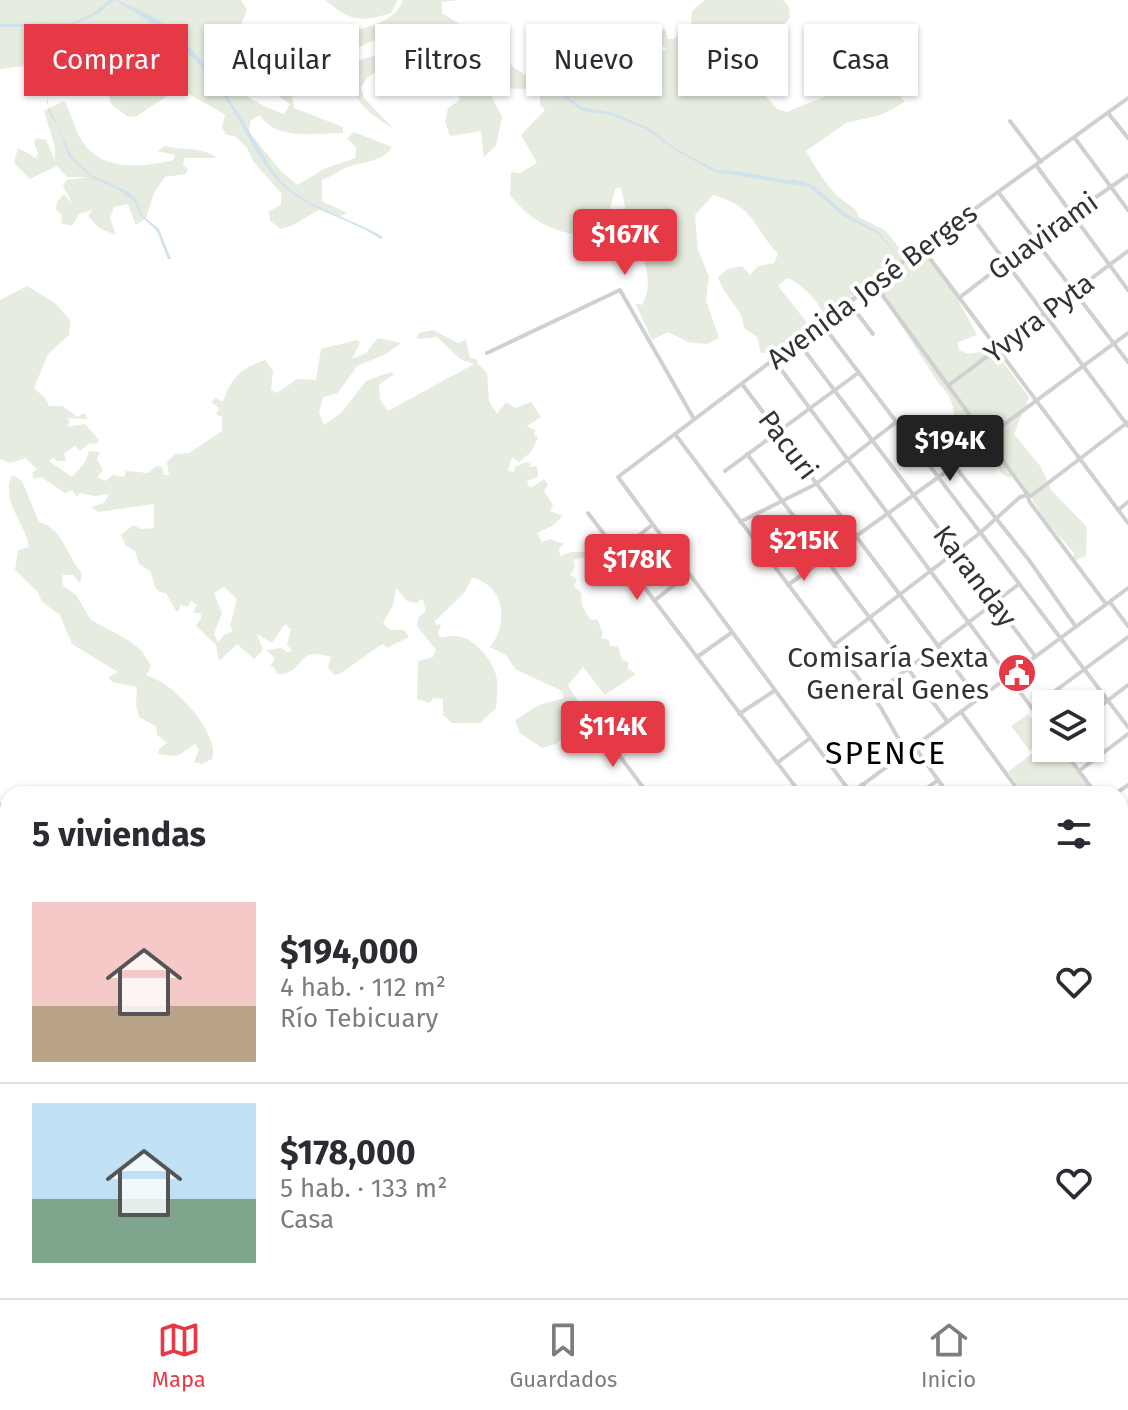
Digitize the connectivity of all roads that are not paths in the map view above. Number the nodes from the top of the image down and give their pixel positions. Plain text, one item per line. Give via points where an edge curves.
1 (1128, 98) edge
2 (1108, 113) junction
3 (1010, 121) dead end
4 (1074, 137) junction
5 (1128, 138) edge
6 (1038, 163) junction
7 (1128, 175) edge
8 (1112, 187) junction
9 (999, 193) junction
10 (1128, 210) edge
11 (969, 213) junction
12 (1072, 215) junction
13 (1034, 240) junction
14 (922, 248) junction
15 (1128, 251) edge
16 (1005, 262) junction
17 (1109, 265) junction
18 (875, 285) junction
19 (1128, 290) edge
20 (1073, 292) junction
21 (959, 298) junction
22 (850, 304) junction
23 (1043, 316) junction
24 (822, 324) junction
25 (1128, 333) edge
26 (873, 334) dead end
27 (798, 342) junction
28 (1114, 344) junction
29 (998, 350) junction
30 (487, 353) dead end
31 (774, 360) junction
32 (1128, 362) edge
33 (1083, 368) junction
34 (858, 373) junction
35 (742, 384) junction
36 (949, 385) junction
37 (834, 390) junction
38 (1037, 402) junction
39 (809, 408) junction
40 (694, 419) junction
41 (895, 423) junction
42 (1127, 424) edge
43 (777, 431) junction
44 (927, 431) dead end
45 (675, 434) junction
46 (987, 437) junction
47 (873, 441) junction
48 (747, 454) junction
49 (1080, 459) junction
50 (846, 461) junction
51 (954, 466) junction
52 (725, 471) dead end
53 (937, 477) junction
54 (816, 484) junction
55 (913, 494) junction
56 (1028, 495) junction
57 (1128, 502) edge
58 (783, 503) junction
59 (1118, 510) junction
60 (588, 513) dead end
61 (886, 514) junction
62 (994, 518) junction
63 (740, 522) junction
64 (1128, 523) edge
65 (652, 525) junction
66 (980, 533) junction
67 (857, 536) junction
68 (618, 552) junction
69 (956, 552) junction
70 (826, 558) junction
71 (930, 572) junction
72 (688, 574) junction
73 (1019, 584) junction
74 (788, 585) junction
75 (1128, 588) edge
76 (900, 594) junction
77 (654, 601) junction
78 (995, 602) junction
79 (1108, 603) junction
80 (870, 616) junction
81 (968, 622) junction
82 (1128, 626) edge
83 (1076, 627) junction
84 (731, 633) junction
85 (1128, 637) edge
86 (1061, 638) junction
87 (938, 644) junction
88 (834, 645) junction
89 (1035, 656) junction
90 (696, 657) junction
91 (908, 666) junction
92 (1085, 669) junction
93 (1009, 676) junction
94 (1128, 685) edge
95 (1056, 690) edge
96 (774, 691) junction
97 (872, 696) junction
98 (978, 699) junction
99 (1108, 700) junction
100 (1104, 703) edge
101 (1032, 708) edge
102 (960, 712) junction
103 (738, 714) junction
104 (948, 721) junction
105 (1128, 727) edge
106 (599, 728) dead end
107 (1128, 734) edge
108 (809, 739) junction
109 (914, 746) junction
110 (906, 752) junction
111 (1072, 762) edge
112 (777, 763) junction
113 (1079, 771) junction
114 (938, 780) junction
115 (862, 784) joint
116 (642, 786) edge
117 (795, 786) edge
118 (845, 786) edge
119 (859, 786) edge
120 (930, 786) edge
121 (942, 786) edge
122 (1015, 786) edge
123 (1090, 786) edge

1 - 2 street, Avenida José Berges
2 - 4 street, Avenida José Berges
2 - 5 street
3 - 6 street
4 - 6 street, Avenida José Berges
4 - 8 street
6 - 9 street, Avenida José Berges
6 - 12 street
7 - 8 street, Guavirami
8 - 10 street
8 - 12 street, Guavirami
9 - 11 street, Avenida José Berges
9 - 13 street
11 - 14 street, Avenida José Berges
11 - 16 street
12 - 13 street, Guavirami
12 - 17 street
13 - 16 street, Guavirami
13 - 20 street
14 - 18 street, Avenida José Berges
14 - 21 street
15 - 17 street, Yvyra Pyta
16 - 21 street, Guavirami
16 - 23 street
17 - 19 street
17 - 20 street, Yvyra Pyta
18 - 22 street, Avenida José Berges
18 - 36 street
20 - 23 street, Yvyra Pyta
20 - 28 street
21 - 29 street
22 - 24 street, Avenida José Berges
22 - 26 street
23 - 29 street, Yvyra Pyta
23 - 33 street
24 - 27 street, Avenida José Berges
24 - 34 street
25 - 28 street
27 - 31 street, Avenida José Berges
27 - 37 street, Karanday
28 - 32 street
28 - 33 street
29 - 36 street, Yvyra Pyta
29 - 38 street
30 - 40 street via 620,290
31 - 35 street, Avenida José Berges
31 - 39 street
33 - 38 street
33 - 42 street
34 - 37 street
34 - 41 street
35 - 40 street, Avenida José Berges
35 - 43 street, Pacuri
36 - 46 street
37 - 39 street
37 - 47 street, Karanday
38 - 46 street
38 - 49 street
39 - 43 street
39 - 50 street
40 - 45 street, Avenida José Berges
41 - 47 street
41 - 53 street
42 - 49 street
43 - 48 street
43 - 54 street, Pacuri
44 - 51 street
45 - 63 street
45 - 65 street, Avenida José Berges via 618,477
46 - 56 street
47 - 50 street
47 - 55 street, Karanday
48 - 52 street
48 - 58 street
49 - 56 street
49 - 59 street
50 - 54 street
50 - 61 street
51 - 53 street
51 - 62 street
53 - 55 street
53 - 66 street
54 - 58 street
54 - 67 street, Pacuri
55 - 61 street
55 - 69 street, Karanday
56 - 62 street
56 - 79 street
57 - 59 street
58 - 63 street
58 - 70 street
59 - 64 street
60 - 68 street
61 - 67 street
61 - 71 street
62 - 66 street
62 - 83 street
63 - 74 street
65 - 68 street
65 - 72 street
66 - 69 street
66 - 73 street
67 - 70 street
67 - 76 street, Pacuri
68 - 77 street
69 - 71 street
69 - 78 street, Karanday
70 - 74 street
70 - 80 street
71 - 76 street
71 - 81 street
72 - 77 street
72 - 84 street
73 - 78 street
73 - 86 street
74 - 88 street
75 - 79 street
76 - 80 street
76 - 87 street, Pacuri
77 - 90 street
78 - 81 street
78 - 89 street, Karanday
79 - 82 street
79 - 83 street
80 - 88 street
80 - 91 street
81 - 87 street
81 - 93 street
83 - 86 street
84 - 90 street
84 - 96 street
85 - 92 street
86 - 89 street
86 - 92 street
87 - 91 street
87 - 98 street, Pacuri
88 - 97 street
89 - 93 street
90 - 103 street
91 - 97 street
91 - 104 street
92 - 95 street
92 - 99 street
93 - 98 street
93 - 101 street
94 - 99 street
96 - 103 street
96 - 108 street
97 - 110 street
98 - 102 street
99 - 100 street
99 - 105 street
102 - 104 street
102 - 122 street
103 - 112 street
104 - 109 street
106 - 116 street
107 - 113 street
108 - 112 street
108 - 118 street
109 - 110 street
109 - 114 street
110 - 115 street
111 - 113 street
112 - 117 street
113 - 123 street
114 - 120 street
114 - 121 street
115 - 119 street

